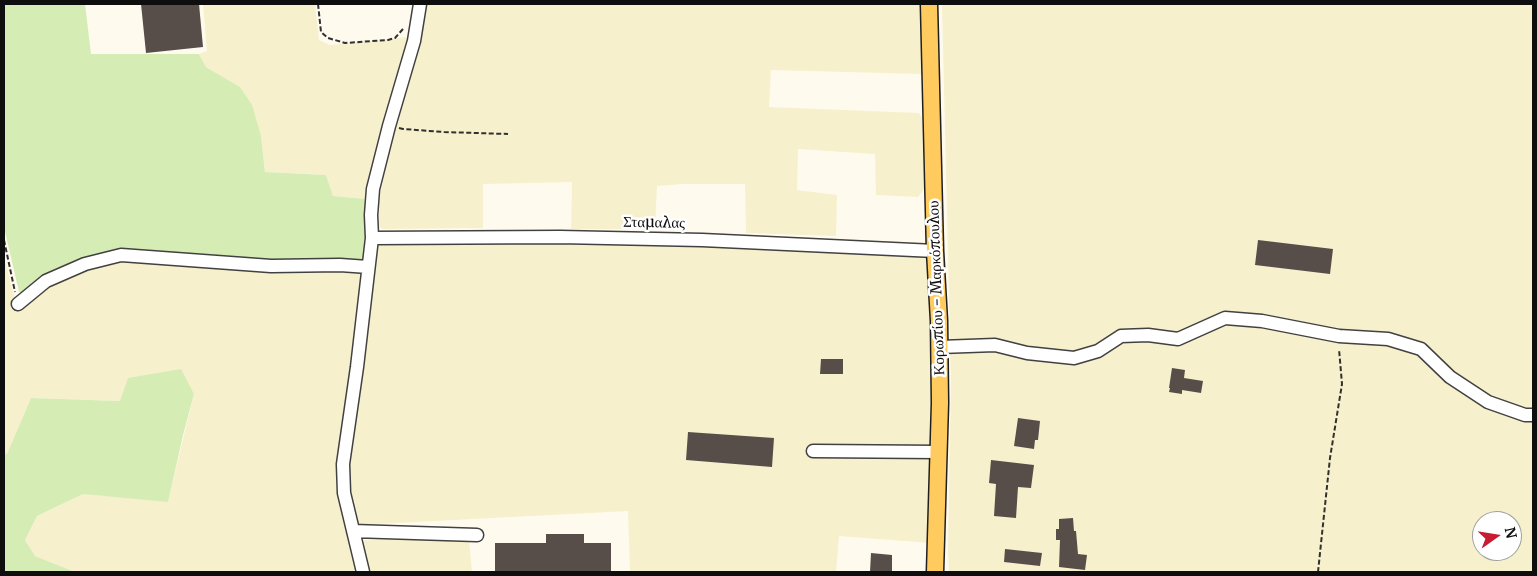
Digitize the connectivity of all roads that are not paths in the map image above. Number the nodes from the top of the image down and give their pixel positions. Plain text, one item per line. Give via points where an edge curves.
1 (420, 4) edge
2 (929, 4) edge
3 (372, 238) junction
4 (935, 251) junction
5 (368, 267) junction
6 (18, 304) road end
7 (940, 347) junction
8 (1533, 415) edge
9 (813, 451) dead end
10 (939, 452) junction
11 (353, 530) junction
12 (477, 535) dead end
13 (363, 572) edge
14 (935, 572) edge

1 - 3 street via 414,42 373,189
2 - 4 main road, Κορωπίου - Μαρκόπουλου
3 - 4 street, Σταμαλας via 693,240
3 - 5 street
4 - 7 main road, Κορωπίου - Μαρκόπουλου
5 - 6 street via 271,266 121,256 84,264 46,281
5 - 11 street via 342,464 344,494
7 - 8 street via 995,346 1074,358 1098,351 1120,336 1148,334 1178,339 1225,318 1262,321 1339,336 1388,339 1421,349 1450,377 1488,402
7 - 10 main road, Κορωπίου - Μαρκόπουλου
9 - 10 street
10 - 14 main road, Κορωπίου - Μαρκόπουλου
11 - 12 street
11 - 13 street

